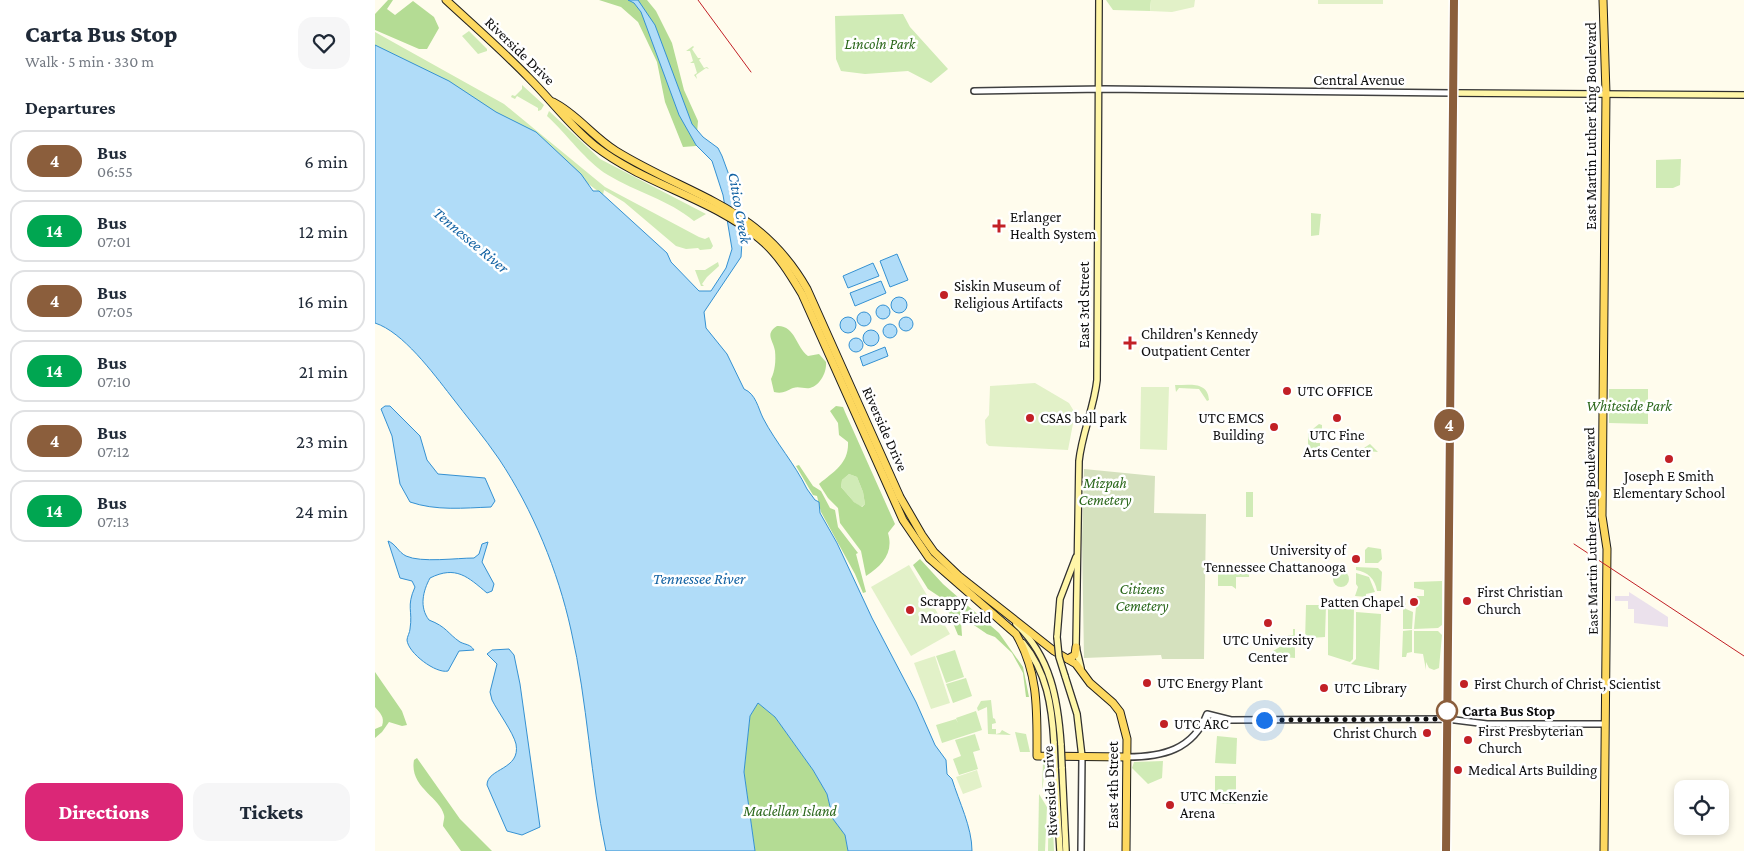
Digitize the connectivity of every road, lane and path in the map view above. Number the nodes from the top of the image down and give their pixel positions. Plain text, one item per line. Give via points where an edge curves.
1 (446, 0) edge
2 (1099, 0) edge
3 (1454, 0) edge
4 (1603, 0) edge
5 (1099, 90) junction
6 (974, 91) dead end
7 (1453, 93) junction
8 (1606, 93) junction
9 (1744, 95) edge
10 (553, 102) junction
11 (833, 357) junction
12 (1077, 548) junction
13 (1002, 612) junction
14 (1016, 634) junction
15 (1076, 646) junction
16 (1067, 659) junction
17 (1087, 679) junction
18 (1447, 719) junction
19 (1605, 724) junction
20 (1082, 757) junction
21 (1127, 757) junction
22 (1060, 851) edge
23 (1066, 851) edge
24 (1081, 851) edge
25 (1126, 851) edge
26 (1446, 851) edge
27 (1603, 851) edge

1 - 10 main road, Riverside Drive
2 - 5 main road, East 3rd Street
3 - 7 main road
4 - 8 main road, East Martin Luther King Boulevard
5 - 6 street, Central Avenue
5 - 7 street, Central Avenue
5 - 12 main road, East 3rd Street via 1097,380 1079,461
7 - 8 main road, Central Avenue
7 - 18 main road
8 - 9 main road, Central Avenue
8 - 19 main road, East Martin Luther King Boulevard
10 - 11 main road, Riverside Drive via 573,127 611,156 699,202 760,239 775,254 802,294
10 - 11 main road, Riverside Drive via 565,108 616,151 749,222 775,244 807,289
11 - 13 main road, Riverside Drive via 921,535 946,565
11 - 14 main road, Riverside Drive via 903,520 916,540 947,576
12 - 15 main road, East 3rd Street
12 - 20 main road, East 3rd Street, bridge via 1060,599 1057,637 1059,657 1077,714
13 - 16 main road
13 - 23 main road, Riverside Drive, bridge via 1031,640 1049,672 1059,705
14 - 20 main road via 1027,656 1035,687 1037,756
14 - 22 main road, Riverside Drive, bridge via 1037,664 1052,710
15 - 16 main road via 1075,655
15 - 17 main road, East 4th Street via 1079,663
16 - 17 main road via 1076,664
17 - 21 main road, East 4th Street via 1120,712 1126,729
18 - 19 street via 1487,724
18 - 21 street via 1231,720 1207,714 1199,731 1180,747 1160,756
18 - 26 main road
19 - 27 main road, East Martin Luther King Boulevard
20 - 21 main road
20 - 24 street, East 3rd Street
21 - 25 main road, East 4th Street

